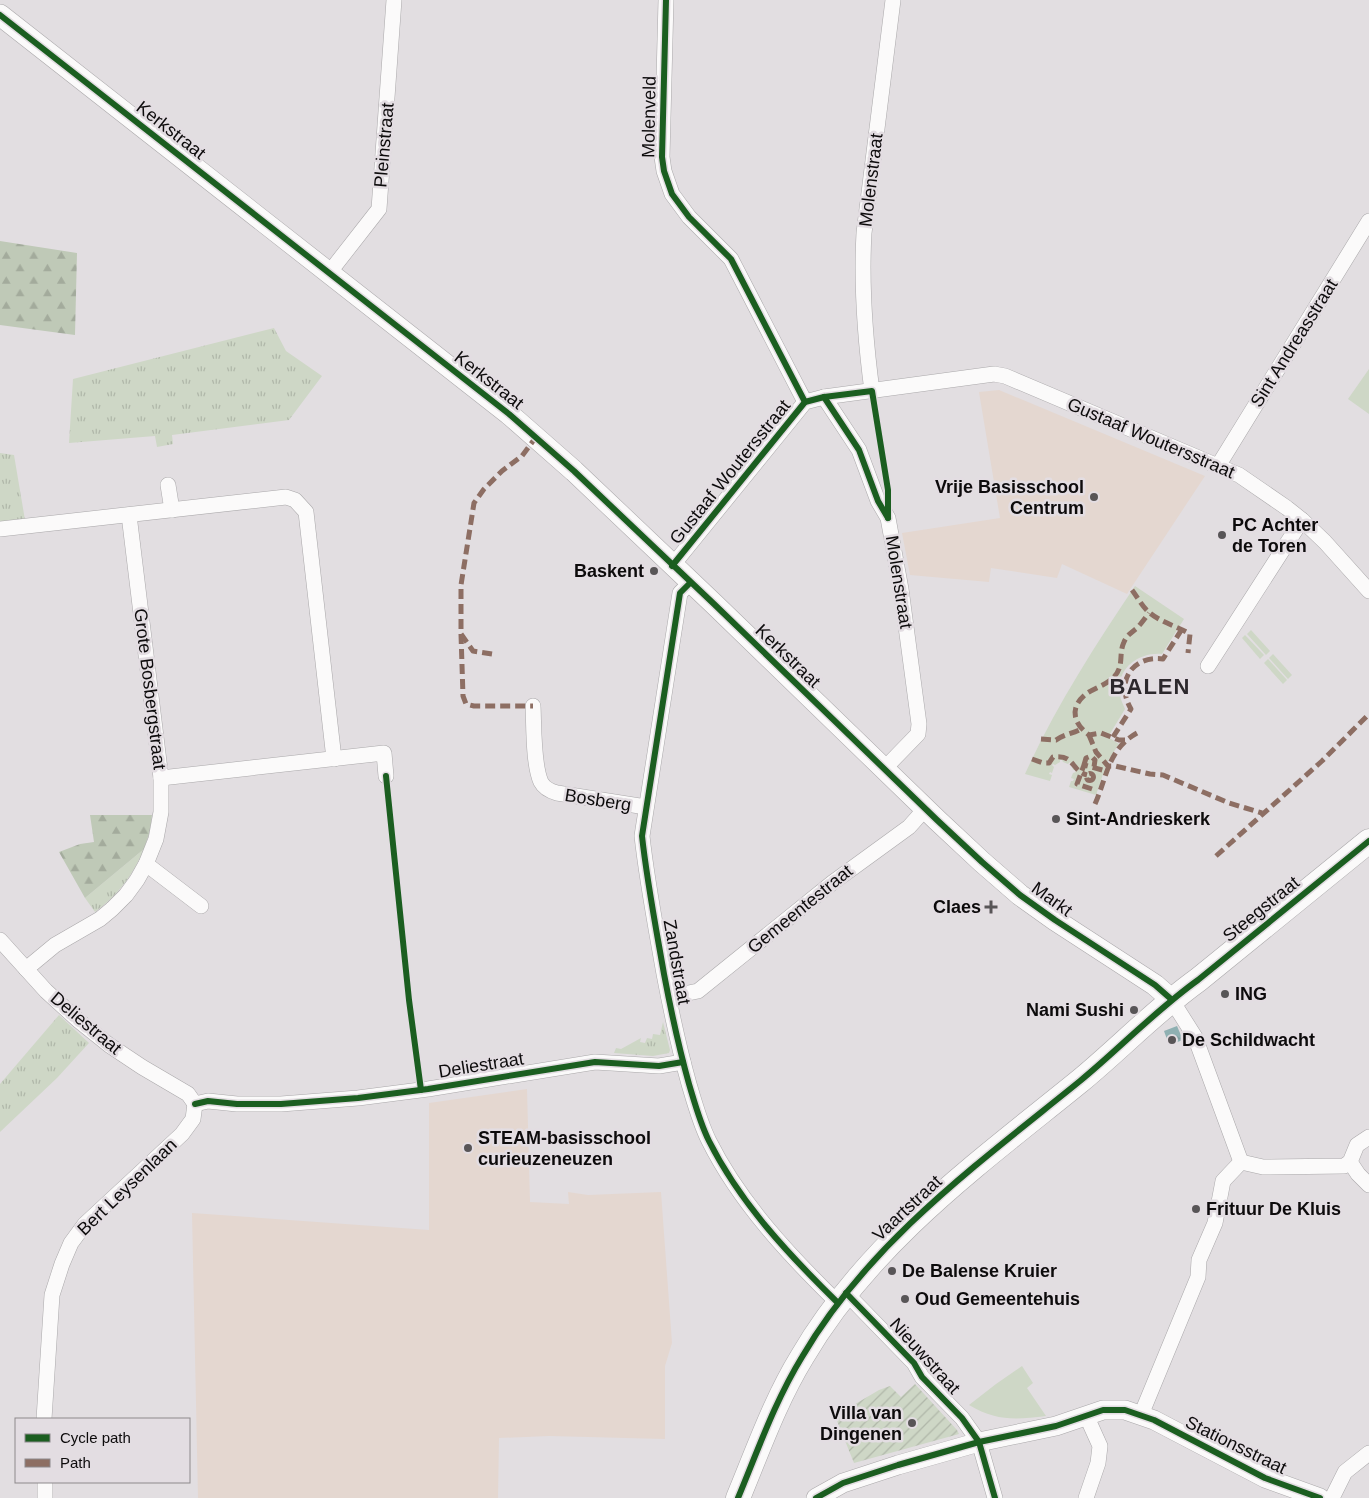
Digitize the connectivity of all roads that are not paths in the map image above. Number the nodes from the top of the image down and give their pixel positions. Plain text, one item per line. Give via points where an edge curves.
1 (394, 0) edge
2 (666, 0) edge
3 (893, 0) edge
4 (0, 15) edge
5 (1369, 221) edge
6 (329, 273) junction
7 (872, 391) junction
8 (824, 397) junction
9 (805, 402) junction
10 (1218, 466) junction
11 (168, 485) dead end
12 (172, 510) junction
13 (129, 515) junction
14 (1302, 520) junction
15 (0, 529) edge
16 (672, 566) junction
17 (690, 583) junction
18 (1369, 591) edge
19 (1208, 666) dead end
20 (533, 706) dead end
21 (334, 759) junction
22 (884, 770) junction
23 (386, 776) dead end
24 (161, 778) junction
25 (646, 807) junction
26 (926, 809) junction
27 (1369, 841) edge
28 (146, 864) junction
29 (200, 906) dead end
30 (0, 940) edge
31 (26, 969) junction
32 (668, 997) junction
33 (1171, 999) junction
34 (683, 1062) junction
35 (194, 1104) junction
36 (1369, 1137) edge
37 (1241, 1162) junction
38 (1350, 1162) junction
39 (1369, 1185) edge
40 (842, 1298) junction
41 (1086, 1415) junction
42 (1140, 1415) junction
43 (44, 1418) edge
44 (979, 1442) junction
45 (1369, 1453) edge
46 (45, 1483) edge
47 (45, 1498) edge
48 (738, 1498) edge
49 (816, 1498) edge
50 (995, 1498) edge
51 (1086, 1498) edge
52 (1320, 1498) edge
53 (1332, 1498) edge

1 - 6 street, Pleinstraat via 379,209
2 - 9 street, Molenveld via 664,171 672,194 689,217 731,259
3 - 7 street, Molenstraat via 862,269
4 - 6 main road, Kerkstraat
5 - 10 street, Sint Andreasstraat
6 - 16 main road, Kerkstraat via 536,437
7 - 8 street, Gustaaf Woutersstraat
7 - 10 street, Gustaaf Woutersstraat via 994,374 1005,376
8 - 9 street, Gustaaf Woutersstraat
8 - 22 street, Molenstraat via 859,450 878,501 888,518 901,589 919,724 918,734
9 - 16 street, Gustaaf Woutersstraat
10 - 14 street, Gustaaf Woutersstraat via 1238,475
11 - 12 street
12 - 13 street
12 - 21 street via 286,497 295,500 306,512
13 - 15 street
13 - 24 street, Grote Bosbergstraat
14 - 18 street, Gustaaf Woutersstraat
14 - 19 street
16 - 17 main road, Kerkstraat
17 - 22 main road, Kerkstraat
17 - 25 street, Zandstraat via 680,593
20 - 25 street, Bosberg via 537,768 547,788 557,793
21 - 23 street, Grote Bosbergstraat via 384,753
21 - 24 street, Grote Bosbergstraat
22 - 26 main road, Kerkstraat
24 - 28 street via 161,812 156,839
25 - 32 street, Zandstraat via 642,836 645,869
26 - 32 street, Gemeentestraat via 909,827 832,883 698,991
26 - 33 main road, Markt via 1020,894
27 - 33 main road, Steegstraat
28 - 29 street
28 - 31 street via 126,895 112,909 55,945
30 - 31 street, Deliestraat
31 - 35 street, Deliestraat via 79,1021 109,1045 188,1094
32 - 34 street, Zandstraat
33 - 37 street, Markt via 1195,1037
33 - 40 main road, Vaartstraat via 1090,1072 916,1217
34 - 35 street, Deliestraat via 660,1066 595,1062 358,1098 281,1104 208,1101
34 - 40 street, Zandstraat via 697,1114 709,1141 749,1205 783,1246
35 - 43 street, Bert Leysenlaan via 193,1119 182,1134 85,1224 71,1243 52,1295
36 - 38 street via 1357,1145
37 - 38 street via 1263,1167 1344,1166
37 - 42 street via 1223,1181 1215,1223 1199,1260 1198,1277
38 - 39 street
40 - 44 street, Nieuwstraat via 914,1363 922,1378 962,1418
40 - 48 main road, Vaartstraat via 802,1356 784,1390
41 - 42 street, Stationsstraat via 1103,1410 1125,1410
41 - 44 street, Stationsstraat via 1056,1426
41 - 51 street via 1100,1446 1098,1464
42 - 52 street, Stationsstraat via 1265,1478
44 - 49 street, Stationsstraat via 843,1483
44 - 50 street, Nieuwstraat
45 - 53 street via 1345,1472
46 - 47 street

